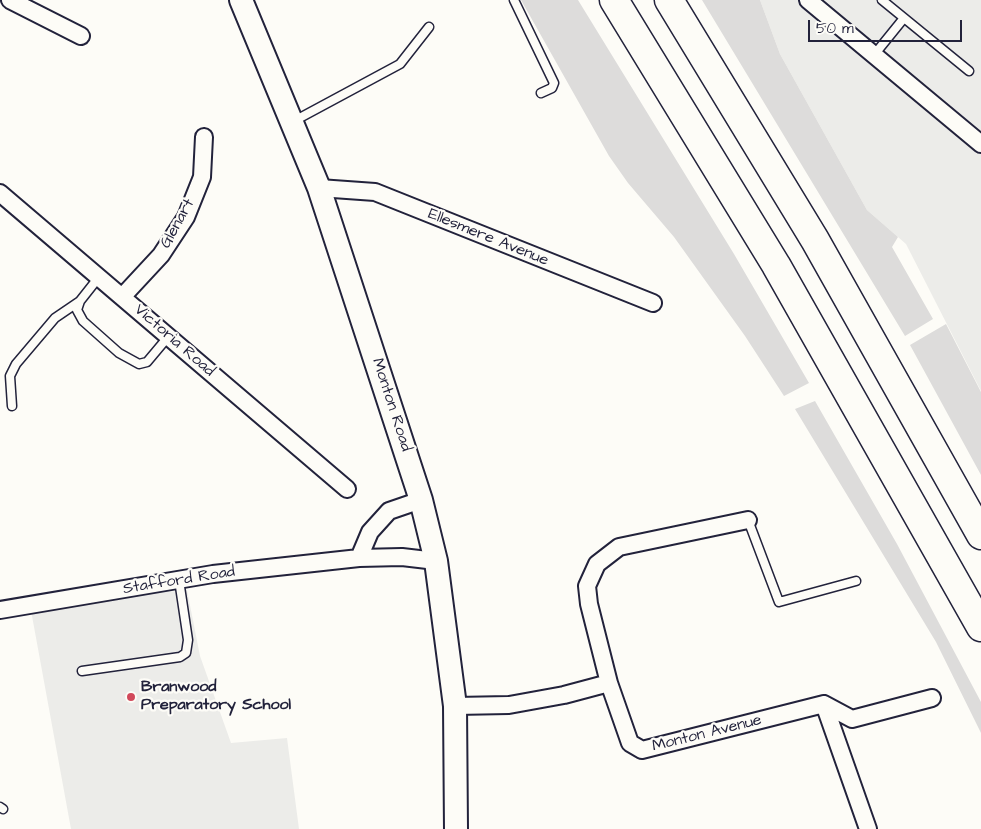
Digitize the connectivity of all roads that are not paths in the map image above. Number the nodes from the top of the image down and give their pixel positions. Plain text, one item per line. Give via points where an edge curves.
1 (10, 0) edge
2 (241, 0) edge
3 (514, 0) edge
4 (614, 0) edge
5 (668, 0) edge
6 (808, 0) edge
7 (882, 0) edge
8 (904, 18) junction
9 (429, 27) dead end
10 (81, 36) dead end
11 (874, 55) junction
12 (969, 71) dead end
13 (541, 93) dead end
14 (292, 122) junction
15 (204, 137) dead end
16 (981, 144) edge
17 (319, 188) junction
18 (0, 194) edge
19 (99, 278) junction
20 (122, 297) junction
21 (80, 301) junction
22 (654, 303) dead end
23 (168, 337) junction
24 (12, 406) dead end
25 (347, 489) dead end
26 (421, 500) junction
27 (748, 520) joint
28 (981, 535) edge
29 (359, 558) junction
30 (436, 561) junction
31 (179, 580) junction
32 (856, 582) dead end
33 (0, 610) edge
34 (981, 627) edge
35 (82, 671) dead end
36 (609, 683) junction
37 (932, 698) dead end
38 (824, 704) junction
39 (455, 706) junction
40 (456, 829) edge
41 (868, 829) edge

1 - 10 street
2 - 14 main road, Monton Road
3 - 13 lane via 554,83 552,88
4 - 34 highway via 776,266
5 - 28 highway via 814,240
6 - 11 street
7 - 8 lane
8 - 11 lane
8 - 12 lane
9 - 14 lane via 400,64
11 - 16 street
14 - 17 main road, Monton Road
15 - 20 street, Glenart via 202,177 186,217 161,255
17 - 22 street, Ellesmere Avenue via 375,192
17 - 26 main road, Monton Road
18 - 19 street, Victoria Road
19 - 20 street, Victoria Road
19 - 21 lane
20 - 23 street, Victoria Road
21 - 23 lane via 77,310 83,321 129,360 139,364 147,362
21 - 24 lane via 55,318 16,364 10,376
23 - 25 street, Victoria Road
26 - 29 street via 389,511 370,532
26 - 30 main road, Monton Road
27 - 32 lane via 779,602
27 - 36 street, Monton Avenue via 619,547 597,564 587,586 588,604
29 - 30 street, Stafford Road via 402,557
29 - 31 street, Stafford Road
30 - 39 main road, Monton Road
31 - 33 street, Stafford Road
31 - 35 lane via 188,640 186,653 180,657
36 - 38 street, Monton Avenue via 630,743 642,750
36 - 39 street via 509,705
37 - 38 street via 852,719
38 - 41 street
39 - 40 main road, Monton Road

